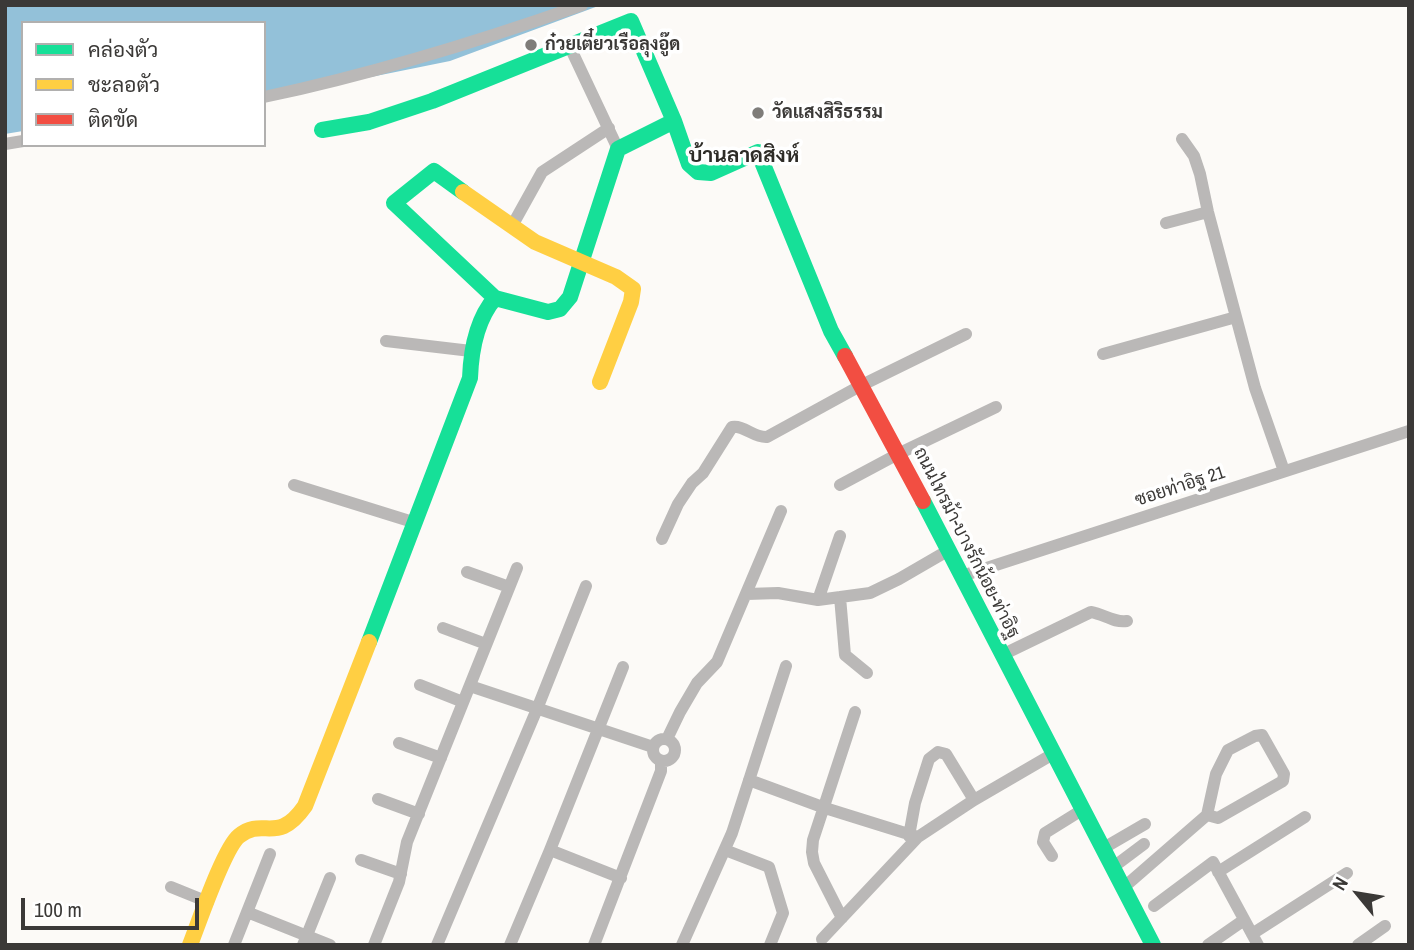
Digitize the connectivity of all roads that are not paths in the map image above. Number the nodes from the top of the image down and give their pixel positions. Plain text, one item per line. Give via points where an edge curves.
1 (582, 5) edge
2 (569, 45) junction
3 (266, 97) edge
4 (674, 121) junction
5 (609, 128) junction
6 (322, 130) dead end
7 (1182, 139) dead end
8 (618, 149) junction
9 (1208, 212) junction
10 (1166, 223) dead end
11 (512, 226) junction
12 (581, 263) junction
13 (495, 298) junction
14 (1236, 317) junction
15 (966, 334) dead end
16 (386, 341) dead end
17 (471, 351) junction
18 (1104, 354) dead end
19 (600, 382) dead end
20 (860, 386) junction
21 (996, 408) dead end
22 (1409, 431) edge
23 (898, 454) junction
24 (1284, 471) junction
25 (294, 485) dead end
26 (840, 485) dead end
27 (781, 511) dead end
28 (416, 523) junction
29 (840, 536) dead end
30 (662, 539) dead end
31 (948, 550) junction
32 (517, 568) dead end
33 (467, 572) dead end
34 (962, 576) junction
35 (586, 586) dead end
36 (509, 587) junction
37 (747, 594) junction
38 (840, 597) junction
39 (818, 600) junction
40 (1127, 621) dead end
41 (443, 628) dead end
42 (486, 644) junction
43 (1002, 655) junction
44 (786, 666) dead end
45 (623, 667) dead end
46 (867, 673) dead end
47 (420, 685) dead end
48 (470, 686) junction
49 (463, 702) junction
50 (537, 709) junction
51 (855, 712) dead end
52 (598, 729) junction
53 (667, 739) junction
54 (399, 743) dead end
55 (653, 747) junction
56 (1053, 754) junction
57 (441, 758) junction
58 (661, 761) junction
59 (749, 780) junction
60 (379, 799) dead end
61 (974, 800) junction
62 (825, 808) junction
63 (1082, 810) junction
64 (419, 814) junction
65 (1206, 815) junction
66 (1306, 817) dead end
67 (1145, 824) dead end
68 (913, 836) junction
69 (1144, 844) dead end
70 (1102, 849) junction
71 (550, 850) junction
72 (724, 850) junction
73 (270, 854) dead end
74 (1052, 856) dead end
75 (361, 860) dead end
76 (1112, 868) junction
77 (1218, 872) junction
78 (1347, 873) dead end
79 (401, 874) junction
80 (330, 878) dead end
81 (621, 878) junction
82 (171, 887) dead end
83 (1122, 888) junction
84 (208, 902) junction
85 (1154, 906) dead end
86 (247, 912) junction
87 (842, 919) junction
88 (1244, 920) junction
89 (1385, 926) dead end
90 (822, 939) dead end
91 (1255, 940) edge
92 (305, 941) edge
93 (190, 945) edge
94 (234, 945) edge
95 (330, 945) edge
96 (374, 945) edge
97 (437, 945) edge
98 (510, 945) edge
99 (594, 945) edge
100 (682, 945) edge
101 (770, 945) edge
102 (1153, 945) edge
103 (1208, 945) edge
104 (1358, 945) edge

1 - 3 street via 436,54
2 - 4 street via 631,21
2 - 5 street
2 - 6 street via 432,101
4 - 8 street
4 - 20 street, ถนนไทรม้า-บางรักน้อย-ท่าอิฐ via 689,164 698,172 710,173 758,152 831,331
5 - 8 street
5 - 11 street via 542,172
7 - 9 street via 1194,156
8 - 12 street
9 - 10 street
9 - 14 street
11 - 12 street
11 - 13 street via 434,171 394,203
12 - 13 street via 570,297 560,309 548,312
12 - 19 street via 633,289
13 - 17 street
14 - 18 street
14 - 24 street
15 - 20 street
16 - 17 street
17 - 28 street via 470,378
20 - 23 street, ถนนไทรม้า-บางรักน้อย-ท่าอิฐ
20 - 30 street via 766,437 732,427 678,504
21 - 23 street
22 - 24 street, ซอยท่าอิฐ 21
23 - 26 street
23 - 31 street, ถนนไทรม้า-บางรักน้อย-ท่าอิฐ
24 - 34 street, ซอยท่าอิฐ 21
25 - 28 street
27 - 37 street
28 - 84 street via 305,806 284,827 249,828 239,834 230,845
29 - 39 street
31 - 34 street, ถนนไทรม้า-บางรักน้อย-ท่าอิฐ
31 - 38 street via 870,593
32 - 36 street
33 - 36 street
34 - 43 street, ถนนไทรม้า-บางรักน้อย-ท่าอิฐ
35 - 50 street
36 - 42 street
37 - 39 street via 778,593
37 - 53 street via 717,662 697,683
38 - 39 street
38 - 46 street via 845,656
40 - 43 street via 1091,612
41 - 42 street
42 - 48 street
43 - 56 street, ถนนไทรม้า-บางรักน้อย-ท่าอิฐ
44 - 59 street
45 - 52 street
47 - 49 street
48 - 49 street
48 - 50 street
49 - 57 street
50 - 52 street
50 - 97 street
51 - 62 street
52 - 55 street
52 - 71 street
53 - 55 street
53 - 58 street via 675,752
54 - 57 street
55 - 58 street
56 - 61 street
56 - 63 street, ถนนไทรม้า-บางรักน้อย-ท่าอิฐ
57 - 64 street
58 - 81 street
59 - 62 street
59 - 72 street
60 - 64 street
61 - 68 street
61 - 68 street via 946,754 938,752 929,759 915,803
62 - 68 street
62 - 87 street via 812,852
63 - 70 street, ถนนไทรม้า-บางรักน้อย-ท่าอิฐ
63 - 74 street via 1045,833 1043,842
64 - 79 street
65 - 65 street via 1216,774 1228,750 1262,735 1284,774 1283,781 1218,818
65 - 83 street
66 - 77 street
67 - 70 street
68 - 87 street
69 - 76 street
70 - 76 street, ถนนไทรม้า-บางรักน้อย-ท่าอิฐ
71 - 81 street
71 - 98 street
72 - 100 street
72 - 101 street via 769,867 783,913
73 - 86 street
75 - 79 street
76 - 83 street, ถนนไทรม้า-บางรักน้อย-ท่าอิฐ
77 - 85 street via 1213,862
77 - 88 street
78 - 91 street
79 - 96 street
80 - 92 street
81 - 99 street
82 - 84 street
83 - 102 street, ถนนไทรม้า-บางรักน้อย-ท่าอิฐ
84 - 93 street
86 - 92 street
86 - 94 street
87 - 90 street
88 - 91 street
88 - 103 street
89 - 104 street
92 - 95 street

